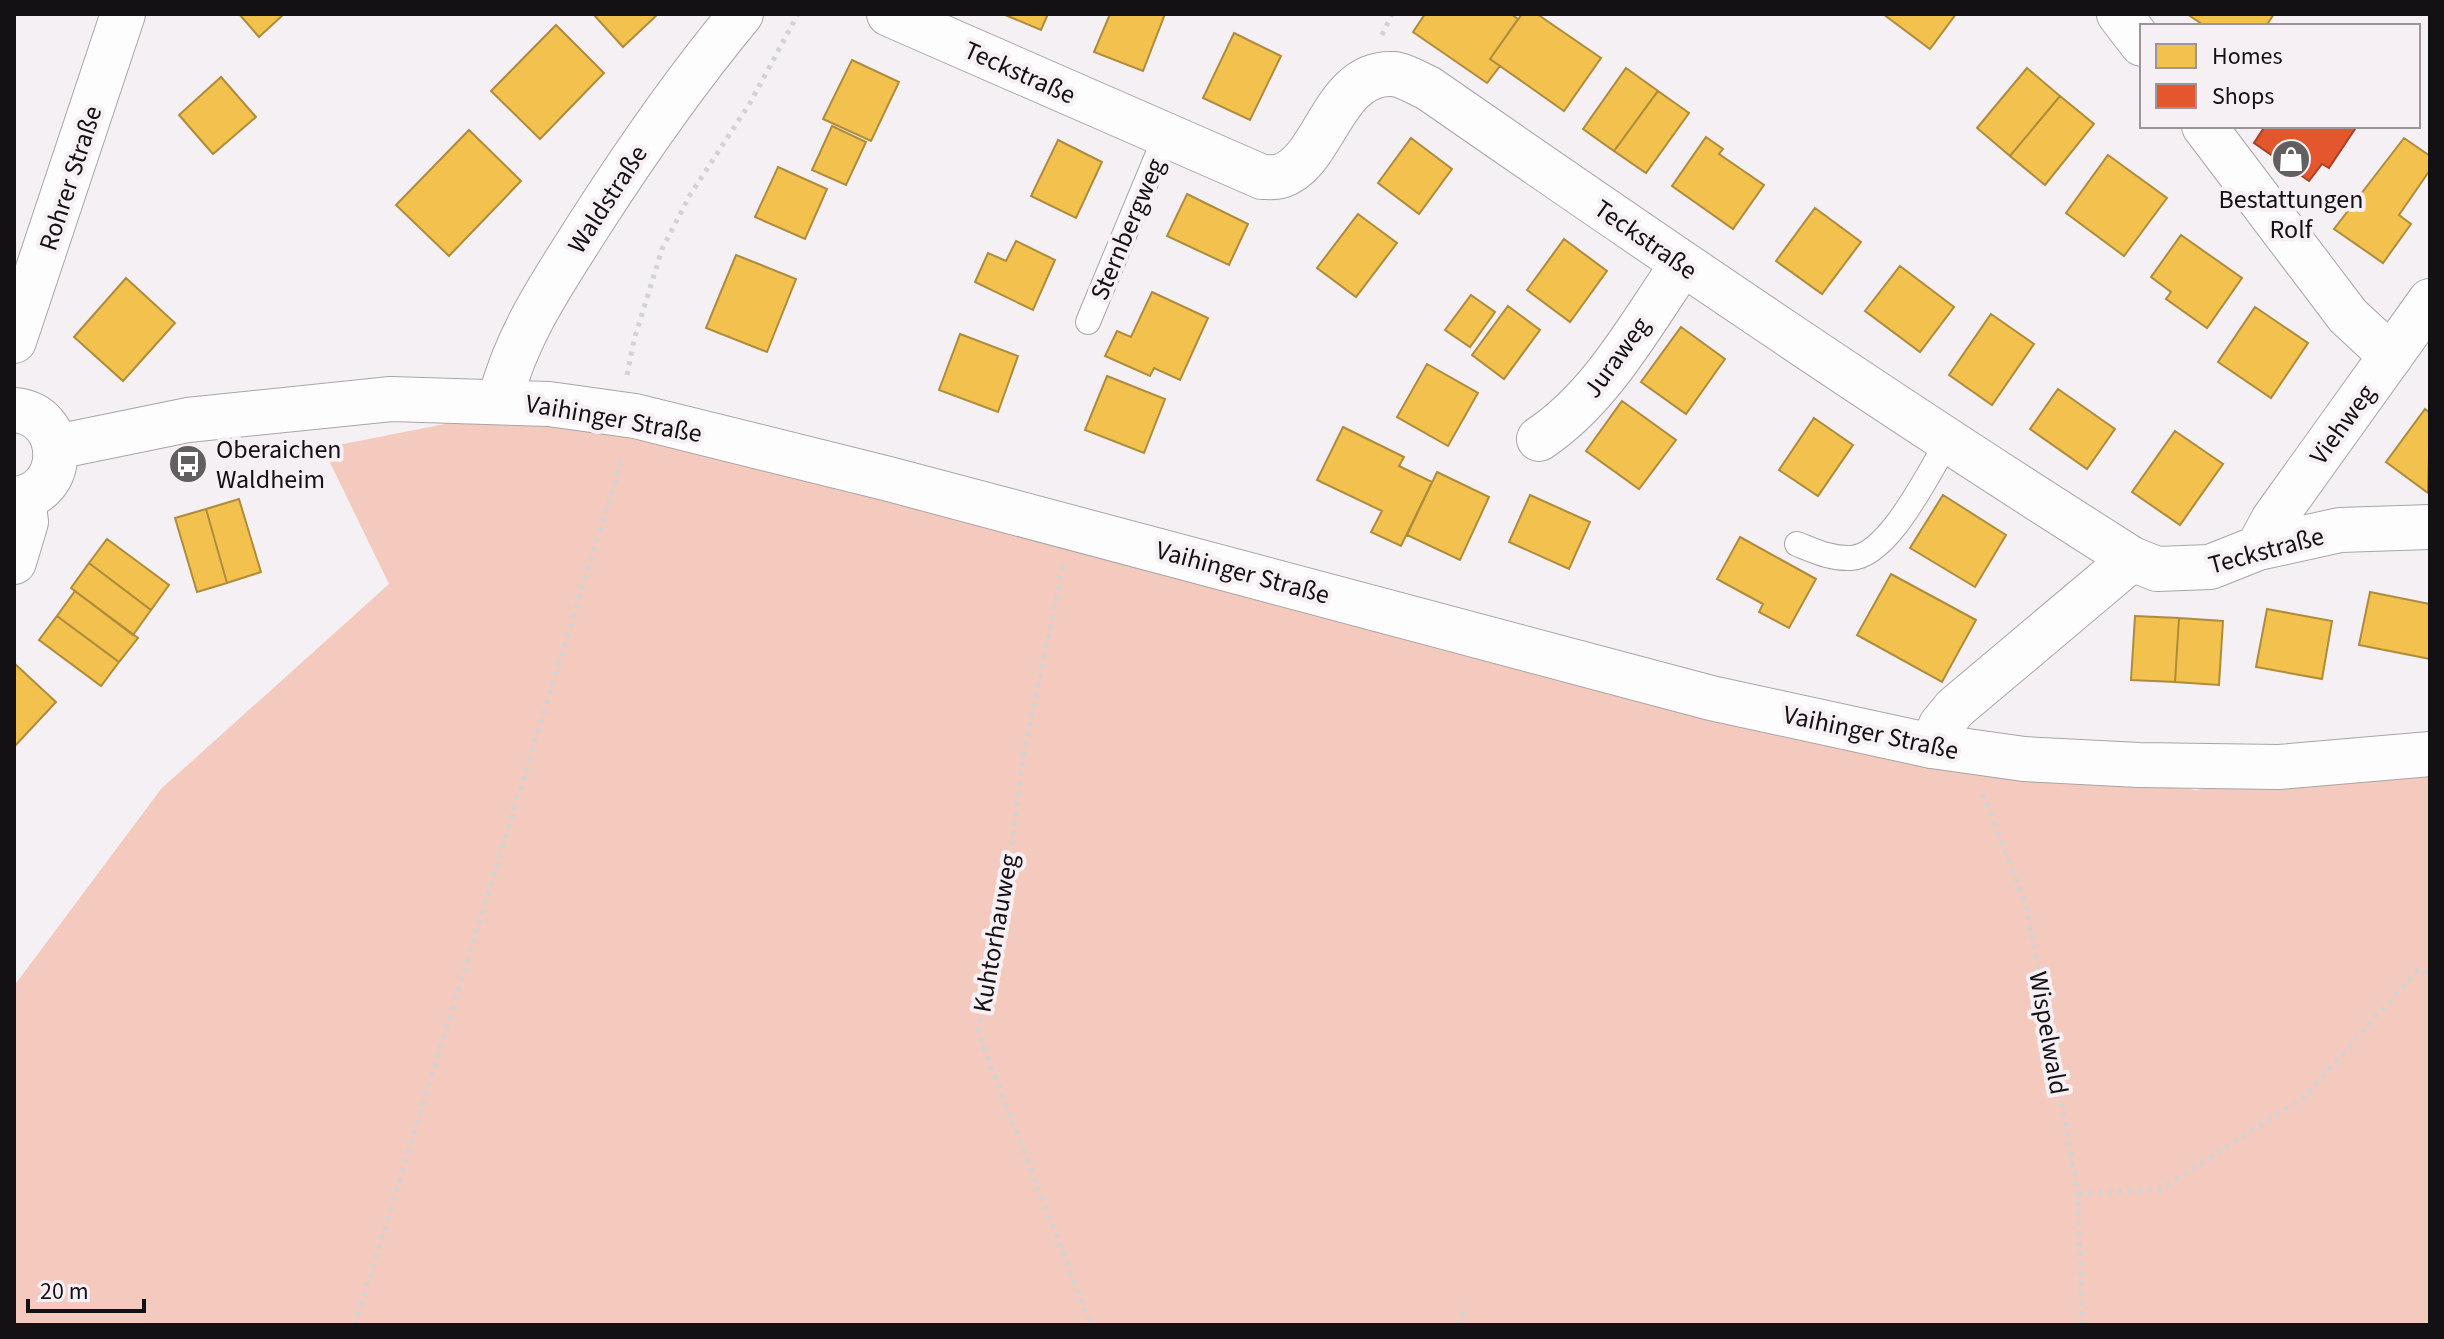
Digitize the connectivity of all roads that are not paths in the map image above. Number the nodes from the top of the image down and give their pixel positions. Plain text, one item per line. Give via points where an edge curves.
1 (123, 14) edge
2 (741, 14) edge
3 (889, 14) edge
4 (2119, 14) edge
5 (2140, 41) edge
6 (2206, 128) edge
7 (1165, 137) junction
8 (1682, 265) junction
9 (2430, 301) edge
10 (1088, 322) dead end
11 (14, 341) edge
12 (2391, 356) junction
13 (500, 400) junction
14 (14, 410) edge
15 (1539, 439) dead end
16 (1947, 443) junction
17 (56, 447) junction
18 (18, 498) edge
19 (2430, 527) edge
20 (1797, 544) dead end
21 (2258, 548) junction
22 (2132, 559) junction
23 (14, 562) edge
24 (1950, 749) junction
25 (2430, 754) edge

1 - 11 street, Rohrer Straße
2 - 13 street, Waldstraße via 633,157 538,305 509,366
3 - 7 street, Teckstraße
4 - 5 street
6 - 12 street via 2348,316
7 - 8 street, Teckstraße via 1241,171 1281,176 1298,165 1344,99 1363,82 1396,74 1428,88
7 - 10 lane, Sternbergweg
8 - 15 street, Juraweg via 1590,396
8 - 16 street, Teckstraße
9 - 12 street, Viehweg
12 - 21 street, Viehweg
13 - 17 street, Vaihinger Straße via 391,399 233,415
13 - 24 street, Vaihinger Straße via 627,415 1075,527 1711,698
14 - 17 street via 44,422
16 - 20 lane via 1877,548 1854,559
16 - 22 street, Teckstraße
17 - 18 street via 53,473 45,484
18 - 23 street via 26,522
19 - 21 street, Teckstraße via 2340,530
21 - 22 street, Teckstraße via 2210,567 2157,569
22 - 24 street via 1955,708 1941,725
24 - 25 street, Vaihinger Straße via 2024,759 2279,767

